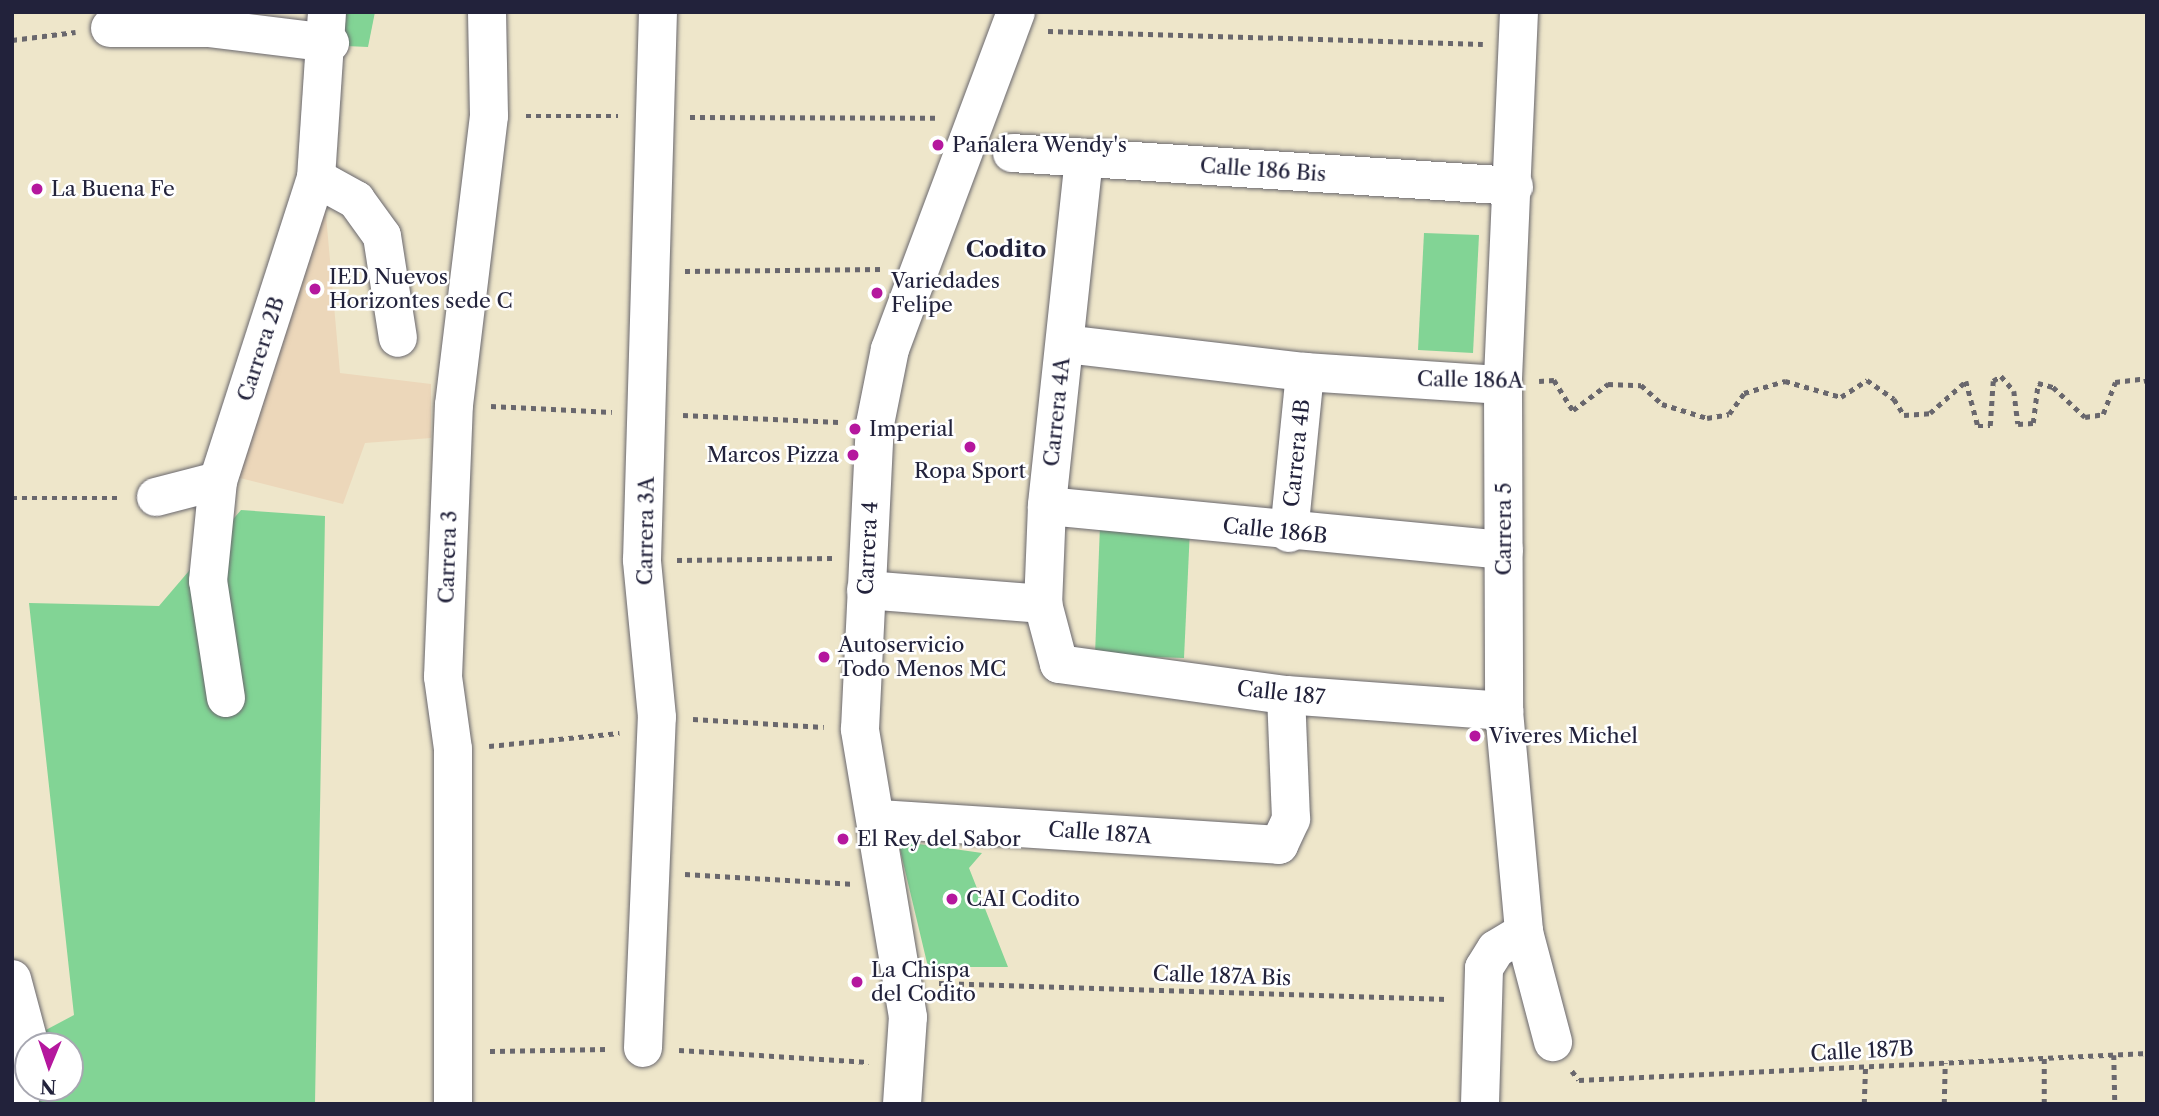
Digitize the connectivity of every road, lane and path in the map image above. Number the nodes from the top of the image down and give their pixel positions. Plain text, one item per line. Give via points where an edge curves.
1 (487, 12) edge
2 (658, 12) edge
3 (1030, 21) edge
4 (110, 28) joint
5 (328, 28) edge
6 (1519, 29) edge
7 (12, 40) edge
8 (489, 116) junction
9 (653, 116) junction
10 (980, 118) junction
11 (1012, 153) dead end
12 (1084, 158) junction
13 (316, 178) junction
14 (1514, 186) junction
15 (919, 269) junction
16 (649, 271) junction
17 (398, 338) dead end
18 (1065, 344) junction
19 (1305, 372) junction
20 (2147, 383) edge
21 (1503, 385) junction
22 (454, 405) junction
23 (649, 413) junction
24 (875, 424) junction
25 (218, 481) junction
26 (156, 497) joint
27 (12, 498) edge
28 (1047, 506) junction
29 (1289, 533) junction
30 (1504, 550) junction
31 (642, 560) junction
32 (867, 574) junction
33 (1043, 604) junction
34 (1059, 664) joint
35 (1286, 695) junction
36 (226, 698) dead end
37 (1504, 711) junction
38 (656, 723) junction
39 (860, 729) junction
40 (453, 749) junction
41 (879, 819) junction
42 (650, 872) junction
43 (890, 886) junction
44 (1524, 932) junction
45 (12, 979) edge
46 (903, 982) junction
47 (1482, 987) junction
48 (26, 1032) edge
49 (1553, 1042) dead end
50 (643, 1048) dead end
51 (2147, 1053) edge
52 (2114, 1055) junction
53 (2045, 1058) junction
54 (1945, 1063) junction
55 (1865, 1066) junction
56 (1579, 1080) dead end
57 (453, 1104) edge
58 (902, 1104) edge
59 (1479, 1104) edge
60 (1864, 1104) edge
61 (1944, 1104) edge
62 (2044, 1104) edge
63 (2115, 1104) edge

1 - 8 street, Carrera 3
2 - 9 street, Carrera 3A
3 - 6 path
3 - 10 street, Carrera 4
4 - 5 street
4 - 7 path
5 - 13 street, Carrera 2B
6 - 14 street, Carrera 5
8 - 9 path
8 - 22 street, Carrera 3
9 - 10 path
9 - 16 street, Carrera 3A
10 - 15 street, Carrera 4
11 - 12 street, Calle 186 Bis
12 - 14 street, Calle 186 Bis
12 - 18 street, Carrera 4A
13 - 17 street via 356,200 382,236
13 - 25 street, Carrera 2B
14 - 21 street, Carrera 5
15 - 16 path
15 - 24 street, Carrera 4 via 890,349
16 - 23 street, Carrera 3A
18 - 19 street, Calle 186A
18 - 28 street, Carrera 4A
19 - 21 street, Calle 186A
19 - 29 street, Carrera 4B
20 - 21 path, Calle 186A via 2146,378 2115,382 2102,414 2085,417 2053,387 2038,383 2033,423 2018,424 2014,391 2001,376 1993,381 1990,426 1978,426 1966,381 1930,413 1904,415 1894,399 1867,380 1841,397 1784,382 1744,393 1729,414 1707,418 1662,404 1641,385 1608,384 1573,410 1554,380
21 - 30 street, Carrera 5
22 - 23 path
22 - 40 street, Carrera 3 via 443,677
23 - 24 path
23 - 31 street, Carrera 3A
24 - 32 street, Carrera 4
25 - 26 street
25 - 36 street, Carrera 2B via 208,581
26 - 27 path
28 - 29 street, Calle 186B
28 - 33 street, Carrera 4A
29 - 30 street, Calle 186B
30 - 37 street, Carrera 5
31 - 32 path
31 - 38 street, Carrera 3A
32 - 33 street
32 - 39 street, Carrera 4
33 - 34 street, Carrera 4A
34 - 35 street, Calle 187
35 - 37 street, Calle 187
35 - 41 street, Calle 187A via 1291,819 1279,845
37 - 44 street, Carrera 5
38 - 39 path
38 - 40 path
38 - 42 street, Carrera 3A
39 - 41 street, Carrera 4
40 - 57 street, Carrera 3
41 - 43 street, Carrera 4
42 - 43 path
42 - 50 street, Carrera 3A
43 - 46 street, Carrera 4
44 - 47 street via 1496,950
44 - 49 street, Carrera 5
45 - 48 street
46 - 47 path, Calle 187A Bis via 1458,999
46 - 58 street, Carrera 4 via 908,1064
47 - 59 street
51 - 52 path, Calle 187B
52 - 53 path, Calle 187B
52 - 63 path
53 - 54 path, Calle 187B
53 - 62 path
54 - 55 path, Calle 187B
54 - 61 path
55 - 56 path, Calle 187B
55 - 60 path

